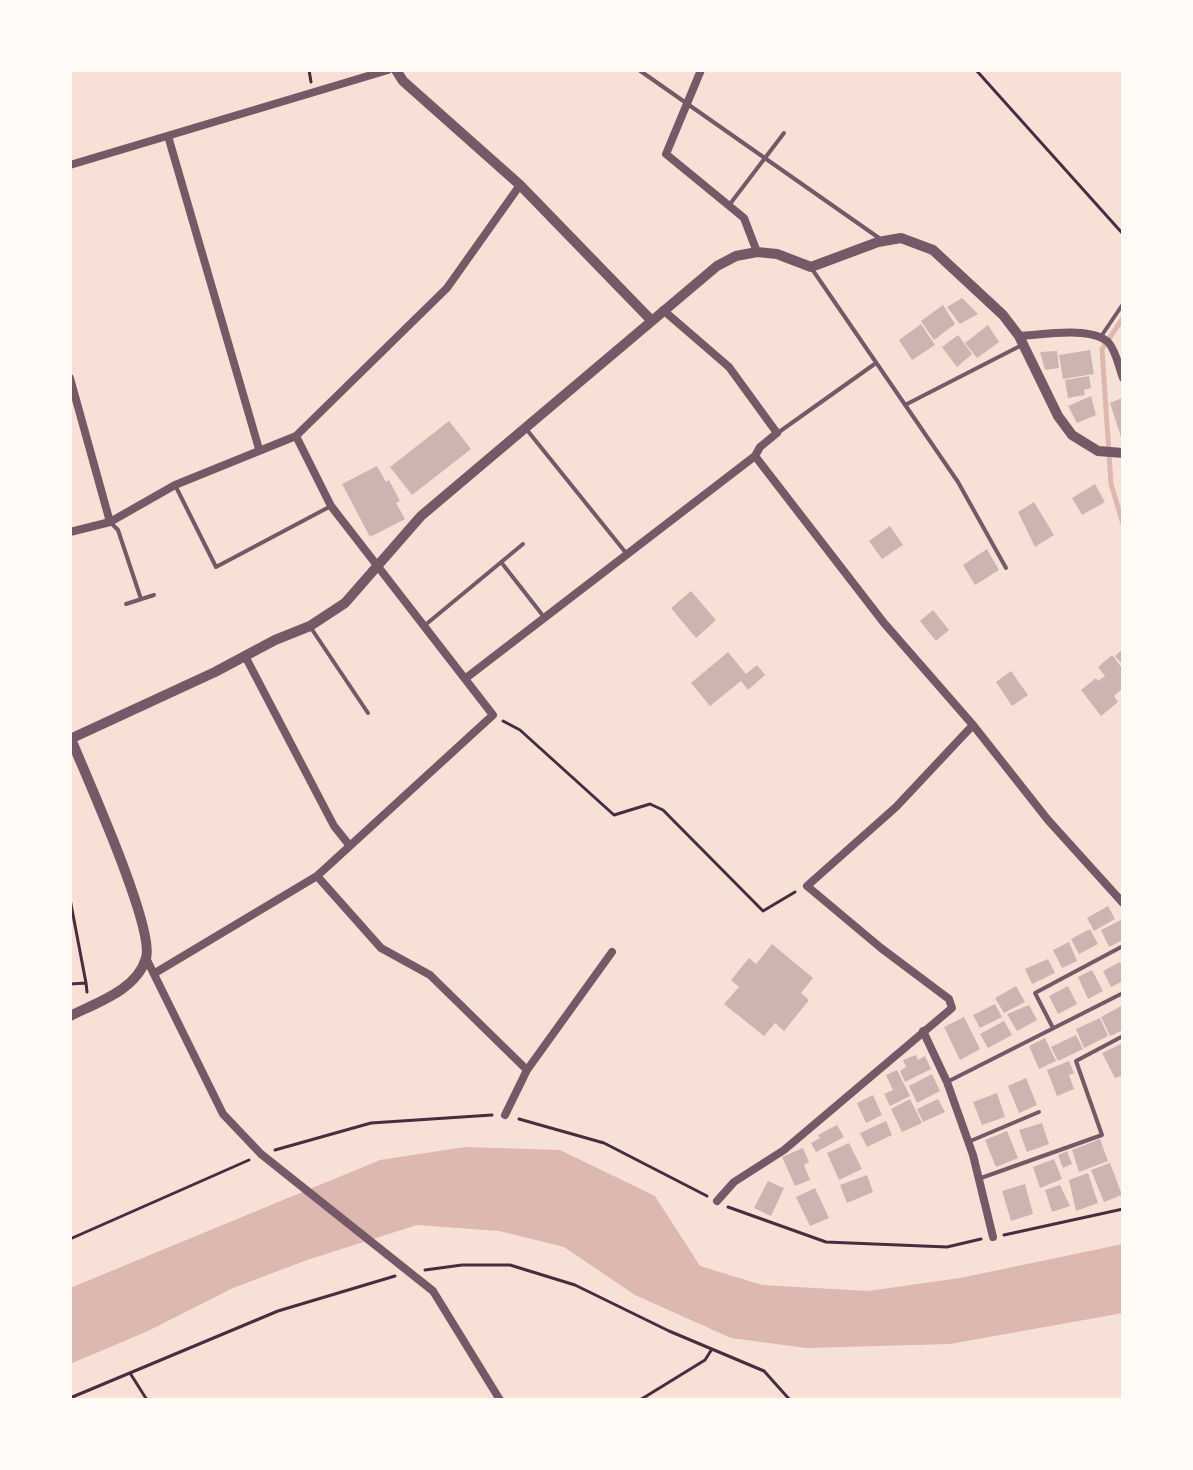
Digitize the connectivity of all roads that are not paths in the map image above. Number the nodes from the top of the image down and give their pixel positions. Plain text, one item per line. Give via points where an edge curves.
1 (388, 70) edge
2 (396, 70) edge
3 (639, 70) edge
4 (701, 70) edge
5 (687, 103) junction
6 (784, 133) dead end
7 (168, 136) junction
8 (764, 159) junction
9 (70, 165) edge
10 (520, 185) junction
11 (728, 206) junction
12 (884, 242) junction
13 (757, 252) junction
14 (811, 267) junction
15 (1123, 304) edge
16 (663, 310) junction
17 (651, 320) junction
18 (1100, 337) junction
19 (1021, 340) junction
20 (876, 363) junction
21 (70, 378) edge
22 (1123, 378) edge
23 (905, 405) junction
24 (526, 429) junction
25 (777, 433) junction
26 (296, 436) junction
27 (259, 449) junction
28 (1123, 453) edge
29 (755, 456) junction
30 (175, 485) junction
31 (331, 506) junction
32 (110, 522) junction
33 (70, 532) edge
34 (523, 544) dead end
35 (626, 553) junction
36 (501, 562) junction
37 (1006, 568) dead end
38 (378, 569) junction
39 (154, 595) dead end
40 (141, 599) junction
41 (126, 604) dead end
42 (544, 617) junction
43 (310, 626) junction
44 (424, 626) junction
45 (245, 656) junction
46 (466, 678) junction
47 (368, 713) dead end
48 (973, 725) junction
49 (70, 738) edge
50 (350, 846) junction
51 (317, 876) junction
52 (1123, 903) edge
53 (1123, 946) edge
54 (612, 952) dead end
55 (146, 958) junction
56 (155, 973) junction
57 (1123, 993) edge
58 (70, 1016) edge
59 (1053, 1028) junction
60 (923, 1031) junction
61 (1123, 1036) edge
62 (527, 1070) junction
63 (947, 1082) junction
64 (1039, 1112) dead end
65 (505, 1115) road end
66 (968, 1142) junction
67 (979, 1179) junction
68 (717, 1201) road end
69 (993, 1237) road end
70 (500, 1400) edge

1 - 7 street
2 - 10 street
3 - 5 lane
4 - 5 street
5 - 8 lane
5 - 11 street via 666,154
6 - 8 lane
7 - 9 street
7 - 27 street
8 - 11 lane
8 - 12 lane
10 - 17 street
10 - 26 street via 447,288
11 - 13 street via 744,218
12 - 14 street
12 - 19 street via 901,238 933,250 1003,315
13 - 14 street
13 - 16 street via 717,266
14 - 20 lane
15 - 18 lane
16 - 17 street
16 - 25 street via 729,367
17 - 24 street
18 - 19 street via 1085,333
18 - 22 street via 1110,344
19 - 23 lane
19 - 28 street via 1072,435 1098,451
20 - 23 lane
20 - 25 lane
21 - 32 street
23 - 37 lane via 958,482
24 - 35 lane
24 - 38 street via 421,516
25 - 29 street
26 - 27 street
26 - 31 street
27 - 30 street
29 - 35 street
29 - 48 street via 884,623
30 - 31 lane via 216,567
30 - 32 street
31 - 38 street
32 - 33 street
32 - 40 lane via 118,530
34 - 36 lane
35 - 42 street
36 - 42 lane
36 - 44 lane
38 - 43 street via 345,603
38 - 44 street
39 - 40 lane
40 - 41 lane
42 - 46 street
43 - 45 street
43 - 47 lane
44 - 46 street
45 - 49 street
45 - 50 street via 334,826
46 - 50 street via 493,715
48 - 52 street
48 - 60 street via 896,807 807,886 949,999 952,1008
49 - 55 street via 137,906
50 - 51 street
51 - 56 street
51 - 62 street via 381,948 430,975
53 - 59 lane via 1035,993
54 - 62 street
55 - 56 street
55 - 58 street via 125,987
56 - 70 street via 223,1114 261,1154 433,1291
57 - 59 lane
59 - 63 lane
60 - 63 street
60 - 68 street
61 - 67 lane via 1076,1061 1102,1135
62 - 65 street
63 - 66 street
64 - 66 lane
66 - 67 street
67 - 69 street

